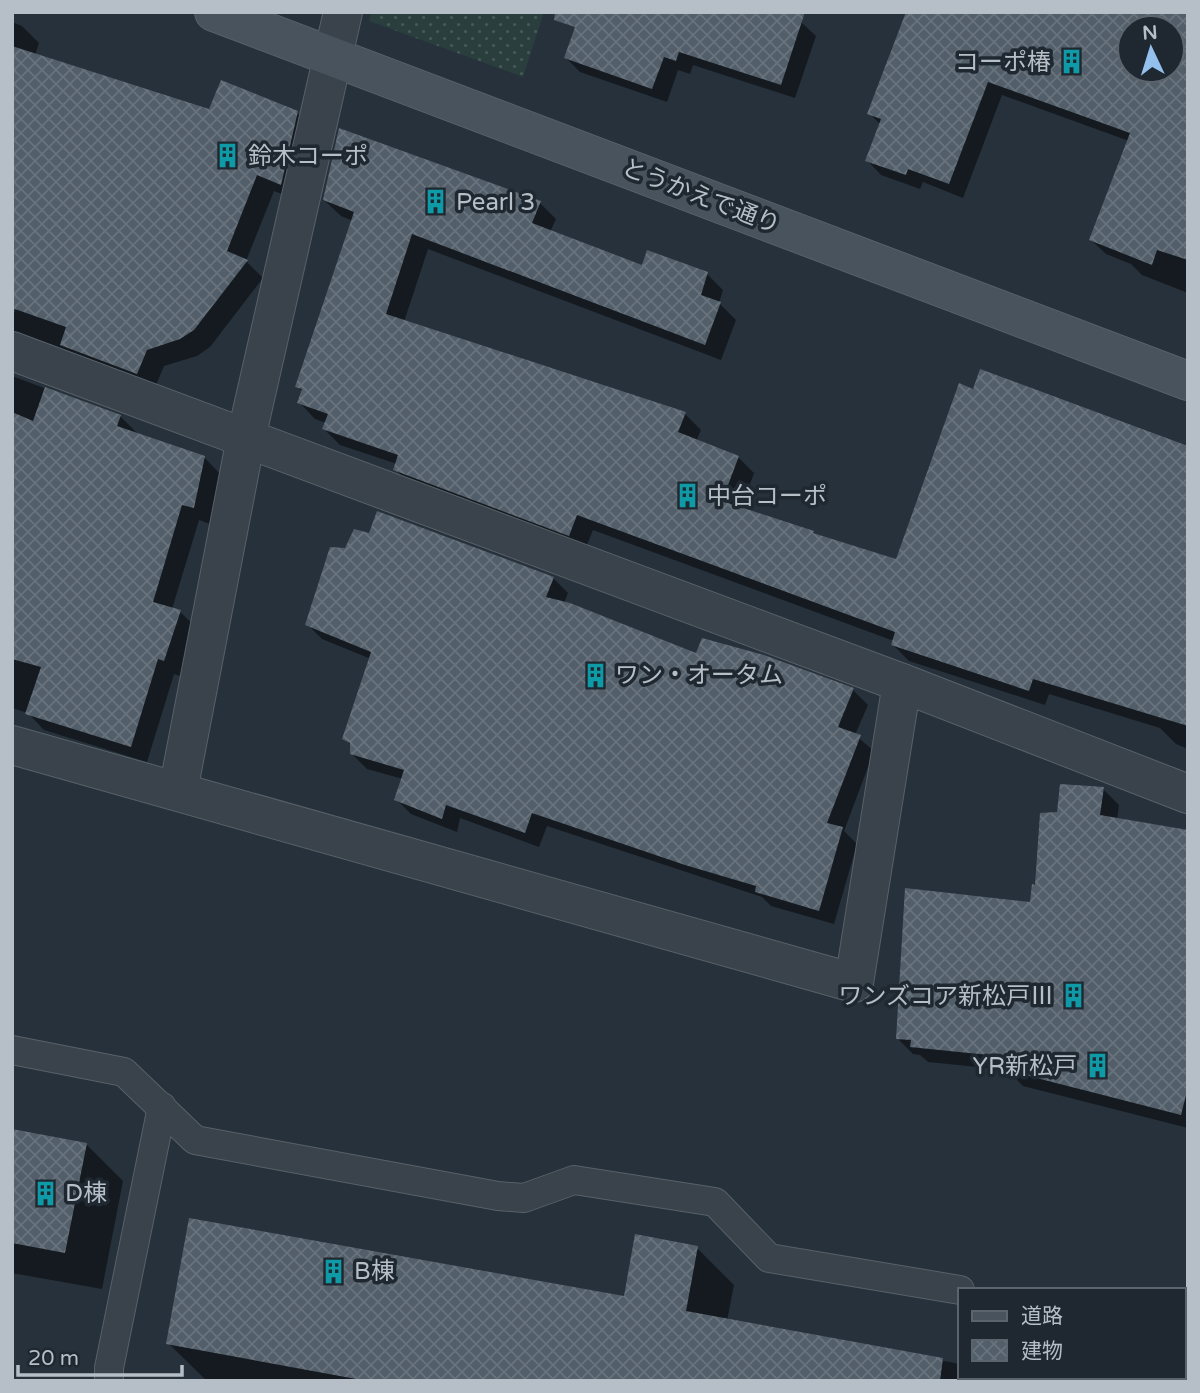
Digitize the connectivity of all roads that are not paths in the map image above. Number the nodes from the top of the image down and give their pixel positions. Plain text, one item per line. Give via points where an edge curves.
1 (214, 12) edge
2 (344, 12) edge
3 (334, 56) junction
4 (12, 351) edge
5 (1188, 381) edge
6 (246, 438) junction
7 (902, 683) junction
8 (12, 745) edge
9 (178, 791) junction
10 (1188, 794) edge
11 (12, 1050) edge
12 (162, 1107) junction
13 (958, 1290) edge
14 (109, 1381) edge

1 - 3 street, とうかえで通り
2 - 3 street
3 - 5 street, とうかえで通り
3 - 6 street
4 - 6 street
6 - 7 street
6 - 9 street
7 - 9 street via 854,983
7 - 10 street
8 - 9 street
11 - 12 lane via 124,1072
12 - 13 lane via 195,1140 498,1196 524,1198 574,1180 715,1202 769,1258
12 - 14 lane

